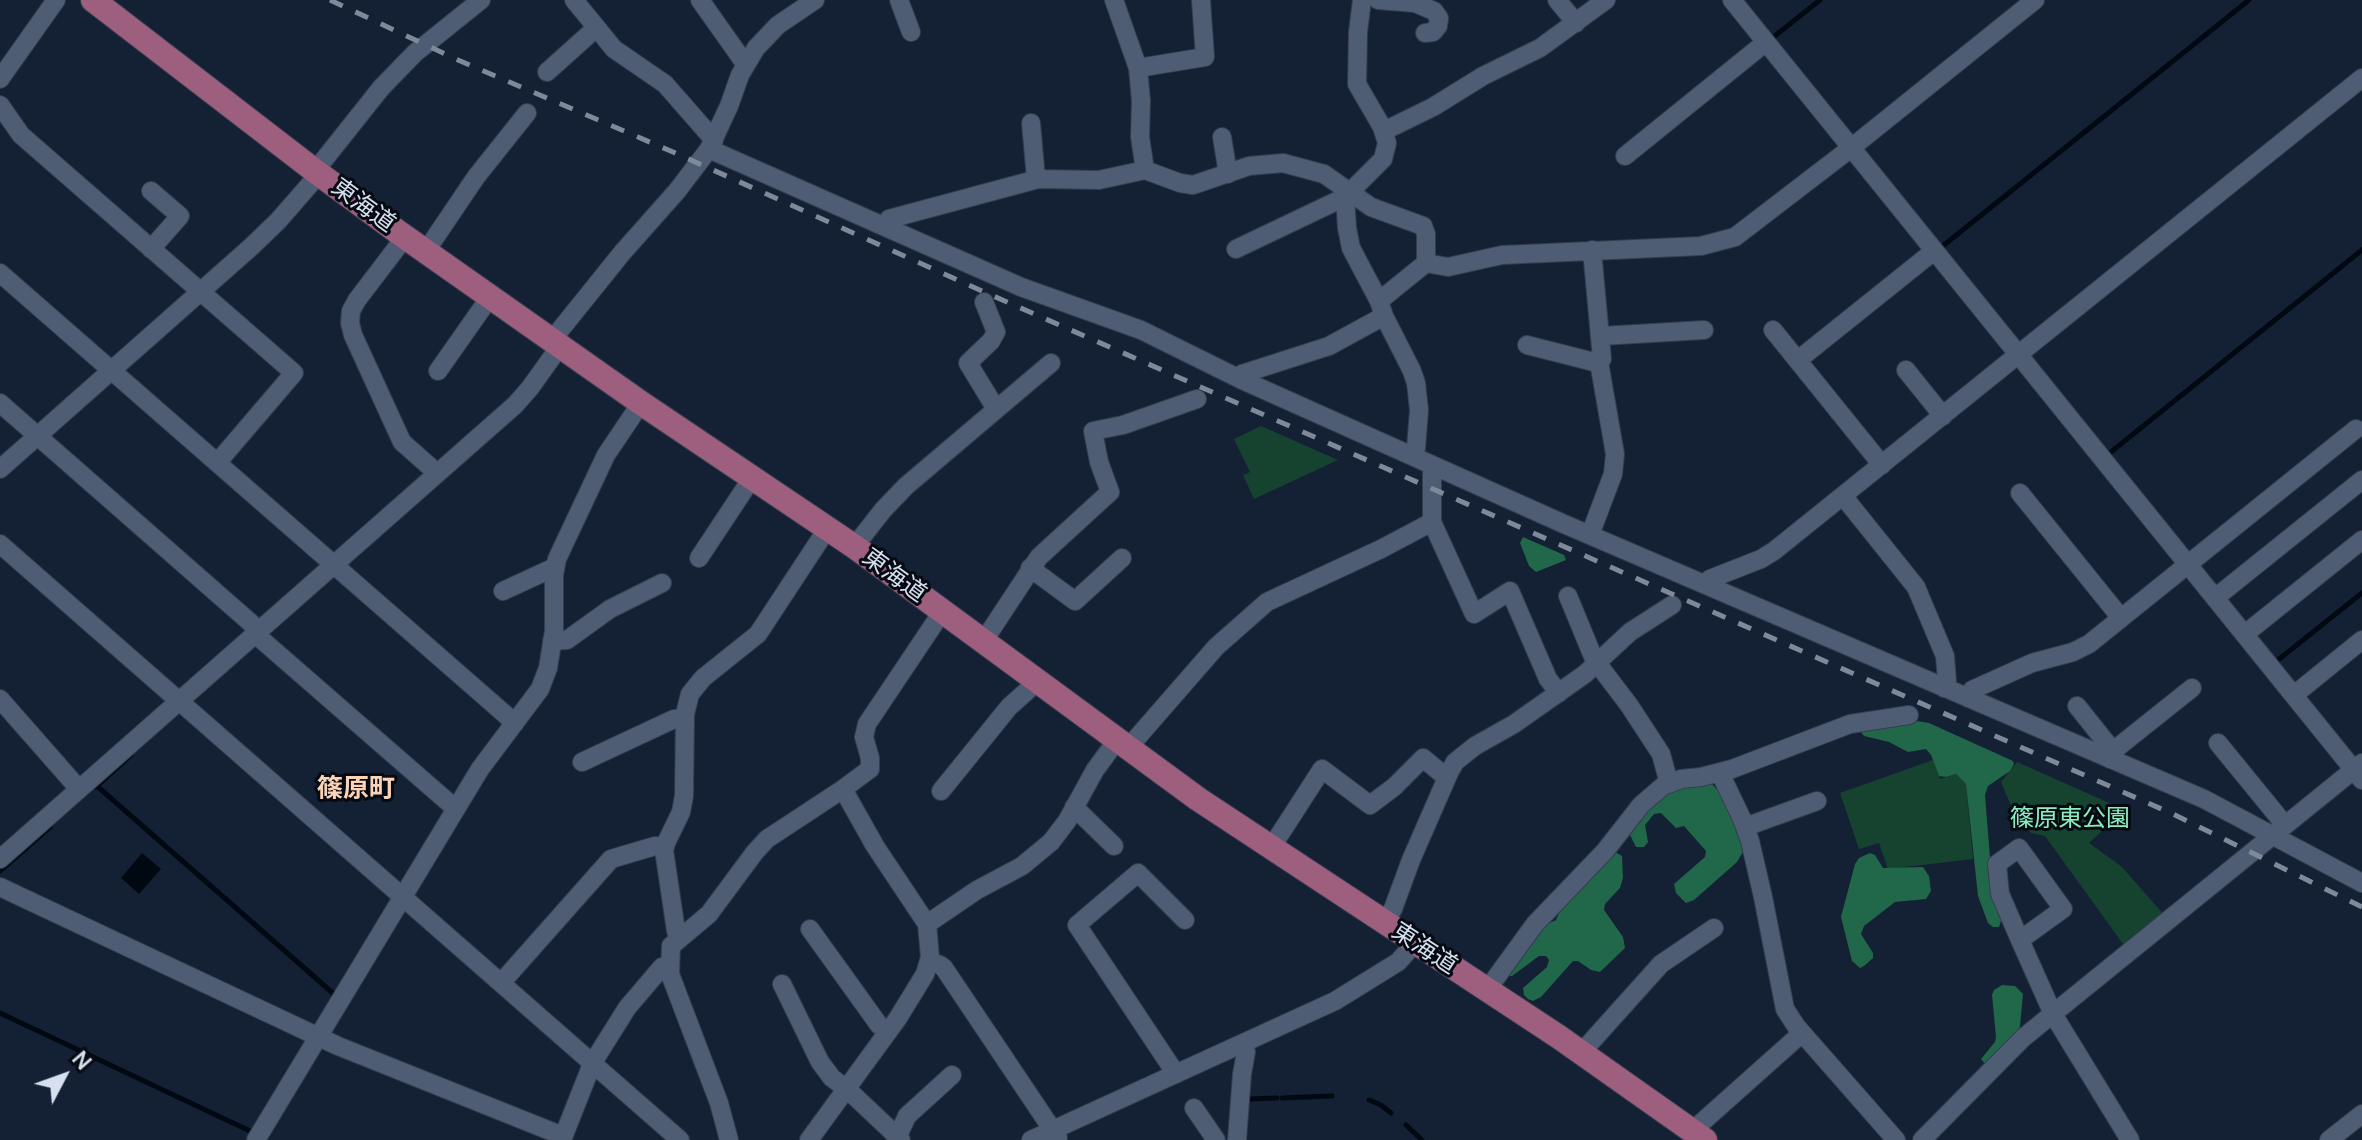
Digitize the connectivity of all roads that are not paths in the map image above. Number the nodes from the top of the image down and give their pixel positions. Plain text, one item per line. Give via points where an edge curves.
1 (56, 0) edge
2 (93, 0) edge
3 (481, 0) edge
4 (574, 0) edge
5 (700, 0) edge
6 (815, 0) edge
7 (899, 0) edge
8 (1114, 0) edge
9 (1201, 0) edge
10 (1362, 0) edge
11 (1378, 0) edge
12 (1557, 0) edge
13 (1606, 0) edge
14 (1732, 0) edge
15 (2035, 0) edge
16 (1576, 23) junction
17 (596, 28) junction
18 (911, 32) dead end
19 (1425, 33) dead end
20 (1766, 42) junction
21 (746, 65) junction
22 (1138, 68) junction
23 (547, 72) dead end
24 (2362, 78) edge
25 (0, 79) edge
26 (0, 105) edge
27 (527, 113) dead end
28 (1031, 123) dead end
29 (1384, 131) junction
30 (1222, 137) dead end
31 (712, 145) junction
32 (1851, 148) junction
33 (1625, 156) dead end
34 (1145, 170) junction
35 (317, 172) junction
36 (1228, 174) junction
37 (1036, 179) junction
38 (161, 192) dead end
39 (1347, 195) junction
40 (885, 227) junction
41 (405, 237) junction
42 (151, 249) junction
43 (1236, 249) dead end
44 (1592, 250) junction
45 (426, 251) junction
46 (1934, 251) junction
47 (1426, 263) junction
48 (0, 273) edge
49 (201, 291) junction
50 (490, 297) junction
51 (984, 302) dead end
52 (1381, 309) junction
53 (1704, 330) dead end
54 (1773, 330) dead end
55 (1601, 336) junction
56 (556, 343) junction
57 (1527, 345) dead end
58 (2018, 355) junction
59 (1798, 360) junction
60 (1599, 362) junction
61 (1051, 363) dead end
62 (1906, 370) dead end
63 (111, 371) junction
64 (438, 371) dead end
65 (1240, 379) junction
66 (1197, 399) dead end
67 (0, 403) edge
68 (641, 403) junction
69 (996, 409) junction
70 (1943, 416) junction
71 (2356, 429) dead end
72 (37, 436) junction
73 (1413, 456) junction
74 (217, 463) junction
75 (1432, 465) junction
76 (1882, 465) junction
77 (0, 469) edge
78 (437, 473) junction
79 (752, 478) junction
80 (2362, 480) edge
81 (1843, 496) junction
82 (2021, 502) dead end
83 (1432, 522) junction
84 (827, 529) junction
85 (1590, 535) junction
86 (2362, 540) edge
87 (0, 544) edge
88 (854, 547) junction
89 (699, 558) dead end
90 (1122, 558) dead end
91 (333, 564) junction
92 (2188, 565) junction
93 (555, 567) junction
94 (1030, 568) junction
95 (1707, 585) junction
96 (503, 591) dead end
97 (658, 591) dead end
98 (1568, 596) dead end
99 (2215, 598) junction
100 (1672, 605) dead end
101 (942, 612) junction
102 (2121, 618) junction
103 (257, 632) junction
104 (2245, 634) junction
105 (2362, 640) edge
106 (552, 641) junction
107 (983, 642) junction
108 (1598, 664) junction
109 (1035, 680) junction
110 (1944, 688) junction
111 (2192, 688) dead end
112 (1559, 693) junction
113 (2294, 695) junction
114 (1968, 698) junction
115 (0, 699) edge
116 (179, 701) junction
117 (2077, 706) dead end
118 (1909, 715) dead end
119 (685, 719) junction
120 (515, 723) junction
121 (2218, 743) dead end
122 (1122, 744) junction
123 (2112, 755) junction
124 (582, 762) dead end
125 (2359, 771) edge
126 (1720, 773) junction
127 (1447, 778) junction
128 (1669, 783) junction
129 (79, 789) junction
130 (843, 789) junction
131 (941, 791) dead end
132 (1817, 801) dead end
133 (1074, 807) junction
134 (456, 809) junction
135 (1745, 827) junction
136 (2279, 831) junction
137 (1114, 846) dead end
138 (665, 847) junction
139 (1271, 848) junction
140 (0, 859) edge
141 (2362, 883) edge
142 (0, 887) edge
143 (403, 897) junction
144 (1185, 920) dead end
145 (1384, 922) junction
146 (927, 924) junction
147 (1714, 928) dead end
148 (810, 929) dead end
149 (680, 937) junction
150 (2020, 940) junction
151 (1415, 943) junction
152 (930, 961) junction
153 (669, 966) junction
154 (501, 983) junction
155 (782, 984) dead end
156 (1487, 990) junction
157 (2053, 1014) junction
158 (888, 1032) junction
159 (1802, 1033) junction
160 (318, 1037) junction
161 (1243, 1044) junction
162 (1581, 1053) junction
163 (592, 1064) junction
164 (1176, 1074) junction
165 (952, 1075) dead end
166 (847, 1089) junction
167 (1194, 1108) dead end
168 (2362, 1114) edge
169 (1056, 1135) edge
170 (1699, 1136) edge
171 (562, 1139) edge
172 (899, 1139) edge
173 (256, 1140) edge
174 (680, 1140) edge
175 (729, 1140) edge
176 (809, 1140) edge
177 (1031, 1140) edge
178 (1216, 1140) edge
179 (1237, 1140) edge
180 (1896, 1140) edge
181 (1922, 1140) edge
182 (2130, 1140) edge
183 (2329, 1140) edge

1 - 25 street
2 - 35 main road, 東海道
3 - 35 street via 389,79
4 - 17 street
5 - 21 street
6 - 21 street via 778,25
7 - 18 street
8 - 22 street
9 - 22 street via 1205,57
10 - 29 street via 1357,84
11 - 19 street via 1415,3 1434,11 1438,26
12 - 16 street
13 - 16 street
14 - 20 street
15 - 32 street
16 - 29 street via 1540,48
17 - 23 street
17 - 31 street via 614,49 665,84
20 - 32 street
20 - 33 street
21 - 31 street
22 - 34 street
24 - 58 street
26 - 42 street via 21,135
27 - 45 street
28 - 37 street
29 - 39 street via 1383,159
30 - 36 street
31 - 40 street
31 - 56 street
32 - 44 street via 1735,237 1701,246
32 - 46 street
34 - 36 street via 1193,185
34 - 37 street via 1099,180
35 - 41 main road, 東海道
35 - 49 street via 269,230
36 - 39 street via 1283,163 1324,174
37 - 40 street via 889,219
38 - 42 street via 180,216
39 - 43 street
39 - 47 street via 1423,226
39 - 52 street via 1351,248
40 - 65 street via 1041,295 1141,330
41 - 45 main road, 東海道
41 - 78 street via 357,300 350,323 402,442
42 - 49 street
44 - 47 street via 1502,255 1448,267
44 - 55 street
45 - 50 main road, 東海道
46 - 58 street
46 - 59 street
47 - 52 street
48 - 63 street
49 - 63 street
49 - 74 street via 298,368
50 - 56 main road, 東海道
50 - 64 street
51 - 69 street via 996,332 968,363
52 - 65 street via 1358,331
52 - 73 street via 1416,383 1419,410
53 - 55 street
54 - 59 street
55 - 60 street
56 - 68 main road, 東海道
56 - 78 street via 523,397
57 - 60 street
58 - 70 street
58 - 92 street
59 - 76 street
60 - 85 street via 1615,454
61 - 69 street
62 - 70 street
63 - 72 street
63 - 74 street
65 - 73 street
66 - 94 street via 1093,431 1110,492
67 - 72 street
68 - 79 main road, 東海道
68 - 93 street via 601,465
69 - 88 street via 895,497
70 - 76 street
71 - 92 street
72 - 77 street
72 - 103 street
73 - 75 street
74 - 91 street
75 - 83 street
75 - 85 street
76 - 81 street
78 - 91 street
79 - 84 main road, 東海道
79 - 89 street
80 - 99 street
81 - 95 street via 1768,556 1710,579
81 - 110 street via 1916,587 1945,656
82 - 102 street
83 - 112 street via 1474,614 1510,591
83 - 122 street via 1267,602
84 - 88 main road, 東海道
84 - 119 street via 758,634 695,685
85 - 95 street
86 - 104 street
87 - 116 street
88 - 101 main road, 東海道
90 - 94 street via 1075,601
91 - 103 street
91 - 120 street
92 - 99 street
92 - 102 street
93 - 96 street
93 - 106 street
94 - 107 street
95 - 110 street
97 - 106 street via 610,609 567,640
98 - 108 street
99 - 104 street
100 - 108 street via 1630,632
101 - 107 main road, 東海道
101 - 130 street via 867,724 870,769
102 - 114 street via 2081,649 2032,663 1972,690
103 - 116 street
103 - 134 street
104 - 113 street
105 - 113 street
106 - 120 street via 545,679
107 - 109 main road, 東海道
108 - 112 street
108 - 128 street via 1661,754
109 - 122 main road, 東海道
109 - 131 street
110 - 114 street
111 - 123 street
112 - 127 street via 1464,753
113 - 125 street
114 - 123 street
115 - 129 street
116 - 129 street
116 - 143 street
117 - 123 street
118 - 126 street via 1850,724
119 - 124 street via 674,719
119 - 138 street via 684,796
120 - 134 street
121 - 136 street
122 - 133 street via 1095,770
122 - 139 main road, 東海道
123 - 136 street
125 - 136 street
126 - 128 street
126 - 135 street
127 - 139 street via 1423,758 1370,805 1322,769
127 - 145 street
128 - 156 street via 1641,805 1535,924
129 - 140 street
130 - 146 street
130 - 149 street via 760,845 716,907
132 - 135 street
133 - 137 street
133 - 146 street via 1041,851
134 - 143 street
135 - 159 street via 1785,1009
136 - 141 street
136 - 157 street
138 - 149 street
138 - 154 street via 611,859
139 - 145 main road, 東海道
142 - 160 street
143 - 154 street
143 - 160 street
144 - 164 street via 1138,873 1077,925
145 - 151 main road, 東海道
146 - 152 street
147 - 162 street via 1661,964
148 - 158 street
149 - 153 street via 671,946
150 - 150 street via 2000,894 1997,864 2019,848 2063,909
150 - 157 street
151 - 156 main road, 東海道
151 - 161 street via 1398,962 1346,995
152 - 158 street
152 - 169 street via 944,968
153 - 163 street via 634,997
153 - 175 street
154 - 163 street
155 - 166 street via 815,1055
156 - 162 main road, 東海道
157 - 181 street
157 - 182 street
158 - 166 street
159 - 170 street via 1700,1124
159 - 180 street
160 - 171 street
160 - 173 street
161 - 164 street
161 - 179 street
162 - 170 main road, 東海道
163 - 171 street
163 - 174 street
164 - 169 street
165 - 172 street via 907,1116
166 - 172 street
166 - 176 street
167 - 178 street
168 - 183 street
169 - 177 street

